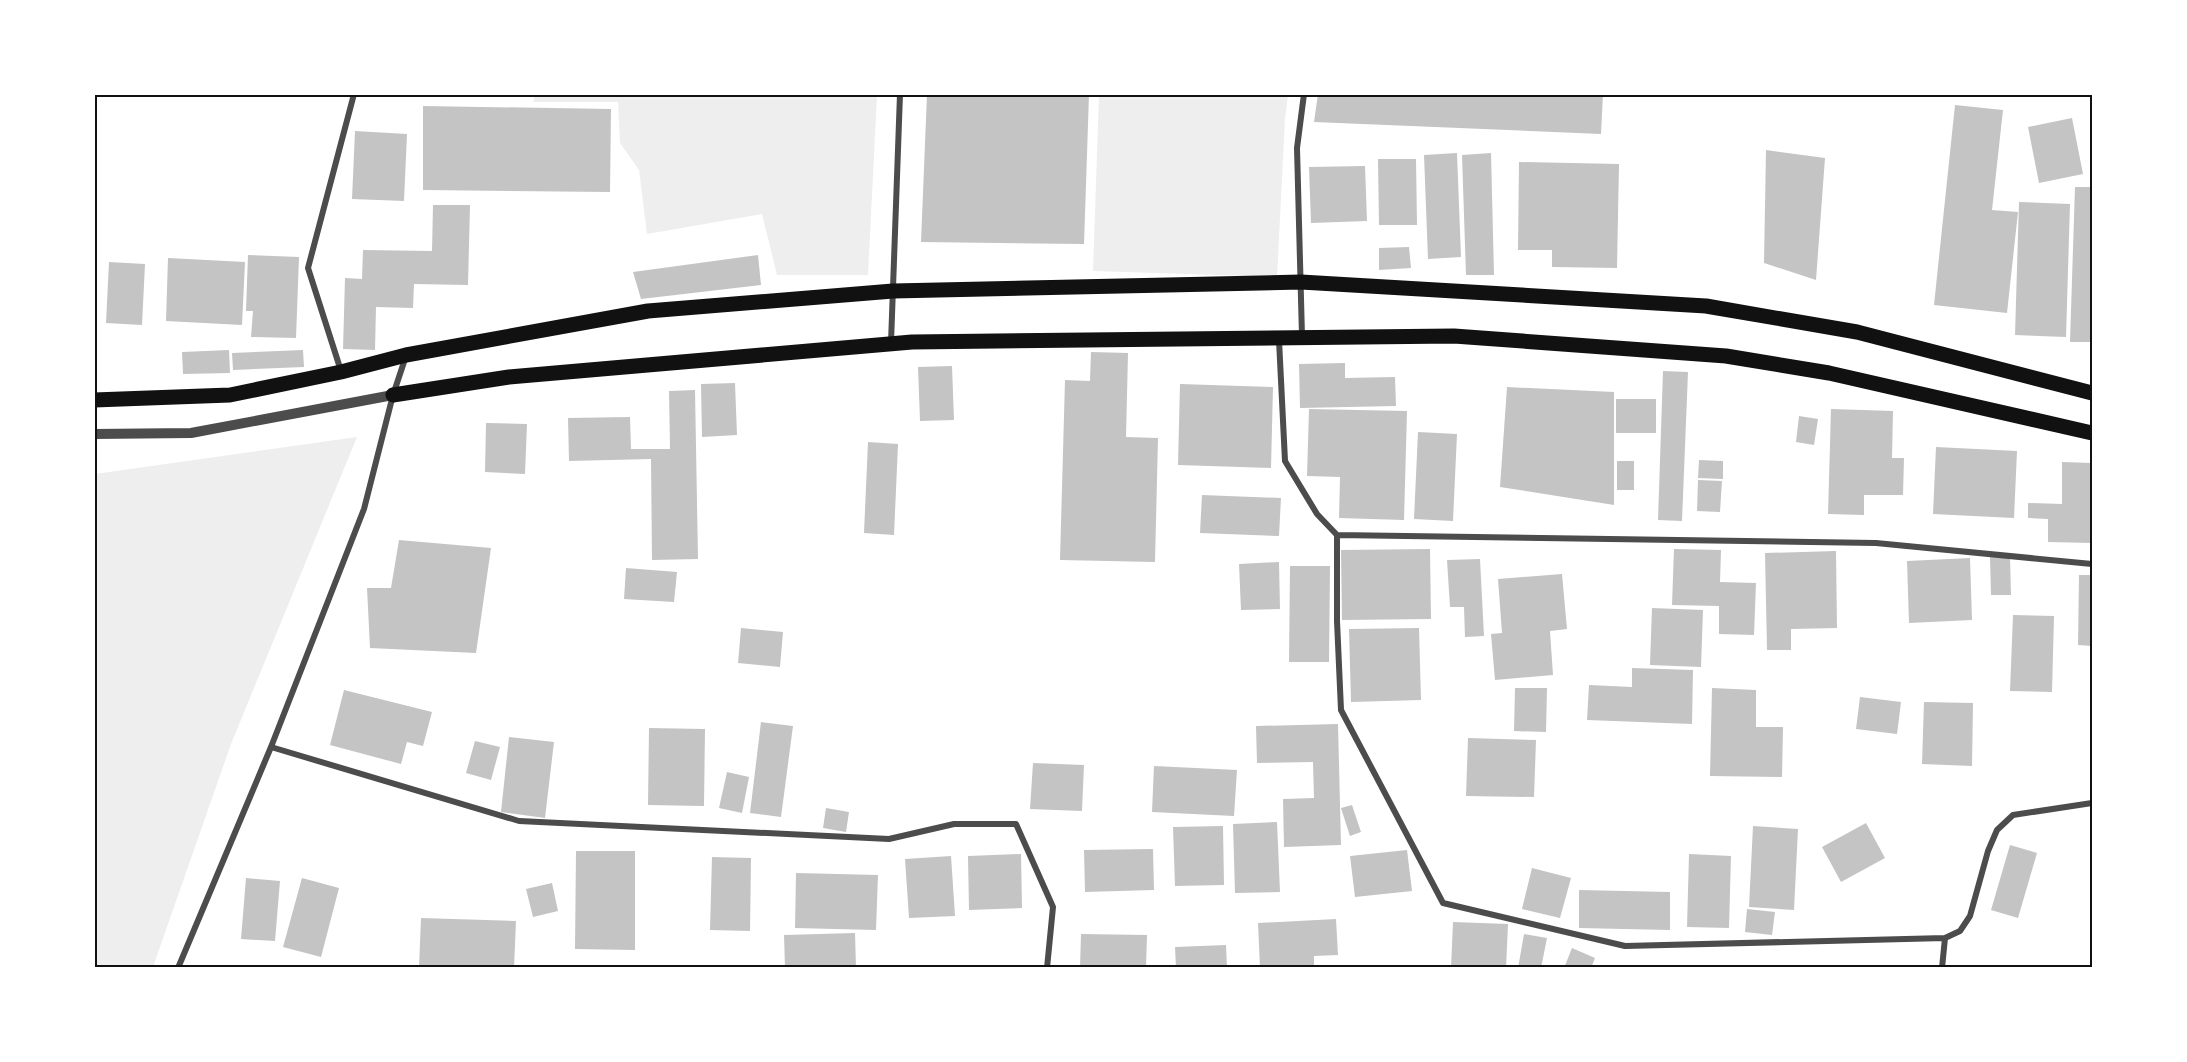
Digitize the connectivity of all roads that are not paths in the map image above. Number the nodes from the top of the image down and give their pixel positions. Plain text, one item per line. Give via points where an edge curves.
1 (354, 94) edge
2 (900, 94) edge
3 (1304, 94) edge
4 (1301, 282) junction
5 (893, 291) junction
6 (1302, 338) junction
7 (1279, 339) junction
8 (891, 343) junction
9 (406, 355) junction
10 (341, 372) junction
11 (2092, 393) edge
12 (393, 395) junction
13 (94, 399) edge
14 (2092, 433) edge
15 (94, 434) edge
16 (1337, 534) junction
17 (2092, 564) edge
18 (271, 747) junction
19 (2092, 803) edge
20 (1945, 938) junction
21 (178, 968) edge
22 (1047, 968) edge
23 (1942, 968) edge

1 - 10 street via 308,268
2 - 5 street
3 - 4 street via 1297,148
4 - 5 main road
4 - 6 street
4 - 11 main road via 1706,306 1857,332
5 - 8 street
5 - 9 main road via 648,311
6 - 7 main road
6 - 14 main road via 1454,336 1726,356 1829,373
7 - 8 main road
7 - 16 street via 1285,461 1317,514
8 - 12 main road via 509,377
9 - 10 main road
9 - 12 street
10 - 13 main road via 230,395
12 - 15 street via 191,433
12 - 18 street via 364,509
16 - 17 street via 1876,543
16 - 20 street via 1341,711 1443,903 1625,946
18 - 21 street
18 - 22 street via 519,821 889,839 954,824 1016,824 1053,907
19 - 20 street via 2013,815 1997,830 1970,916 1960,931
20 - 23 street

